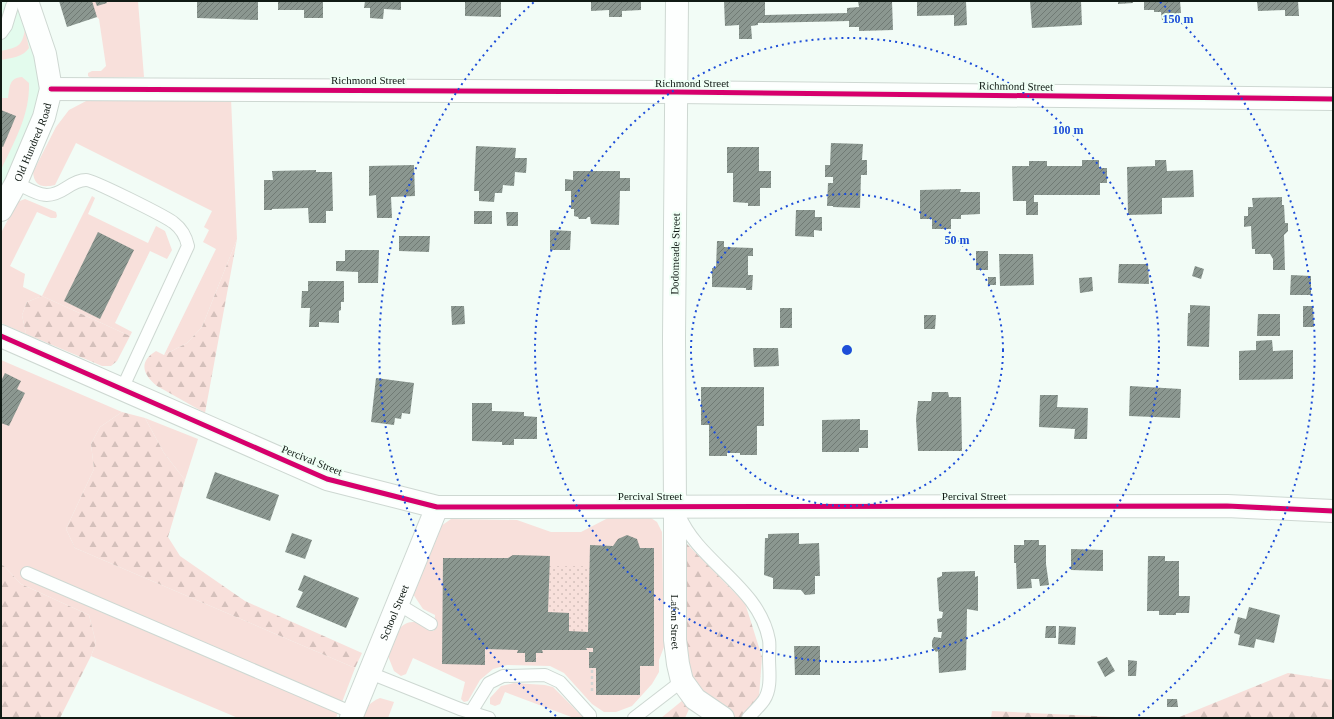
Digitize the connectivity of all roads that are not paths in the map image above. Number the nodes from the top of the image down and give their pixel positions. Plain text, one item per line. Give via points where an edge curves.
1 (677, 1) edge
2 (17, 3) edge
3 (1, 33) edge
4 (51, 89) junction
5 (677, 92) junction
6 (1333, 99) edge
7 (16, 182) junction
8 (1, 210) edge
9 (1, 336) edge
10 (122, 389) junction
11 (675, 506) junction
12 (437, 507) junction
13 (1333, 511) edge
14 (27, 574) dead end
15 (398, 604) junction
16 (431, 624) dead end
17 (370, 673) junction
18 (682, 681) junction
19 (471, 712) junction
20 (352, 716) edge
21 (489, 718) edge
22 (590, 718) edge
23 (634, 718) edge
24 (723, 718) edge
25 (748, 718) edge

1 - 5 street, Dodomeade Street
2 - 3 lane
2 - 4 street, Old Hundred Road via 45,54
4 - 5 street, Richmond Street
4 - 7 street, Old Hundred Road via 44,117
5 - 6 street, Richmond Street
5 - 11 street, Dodomeade Street
7 - 8 street, Old Hundred Road
7 - 10 lane via 41,195 51,195 73,183 88,180 166,218 186,237 188,246
9 - 10 street, Percival Street
10 - 12 street, Percival Street via 327,479
11 - 12 street, Percival Street
11 - 13 street, Percival Street via 1227,506
11 - 18 street, Lafon Street via 675,640
11 - 25 lane via 684,527 694,541 751,600 762,619 769,640 770,685 764,699
12 - 15 street, School Street
14 - 20 lane
15 - 16 lane
15 - 17 street, School Street
17 - 19 lane
17 - 20 street, School Street
18 - 23 lane
18 - 24 street, Lafon Street via 695,698
19 - 21 lane
19 - 22 lane via 489,683 503,676 545,675 560,682

